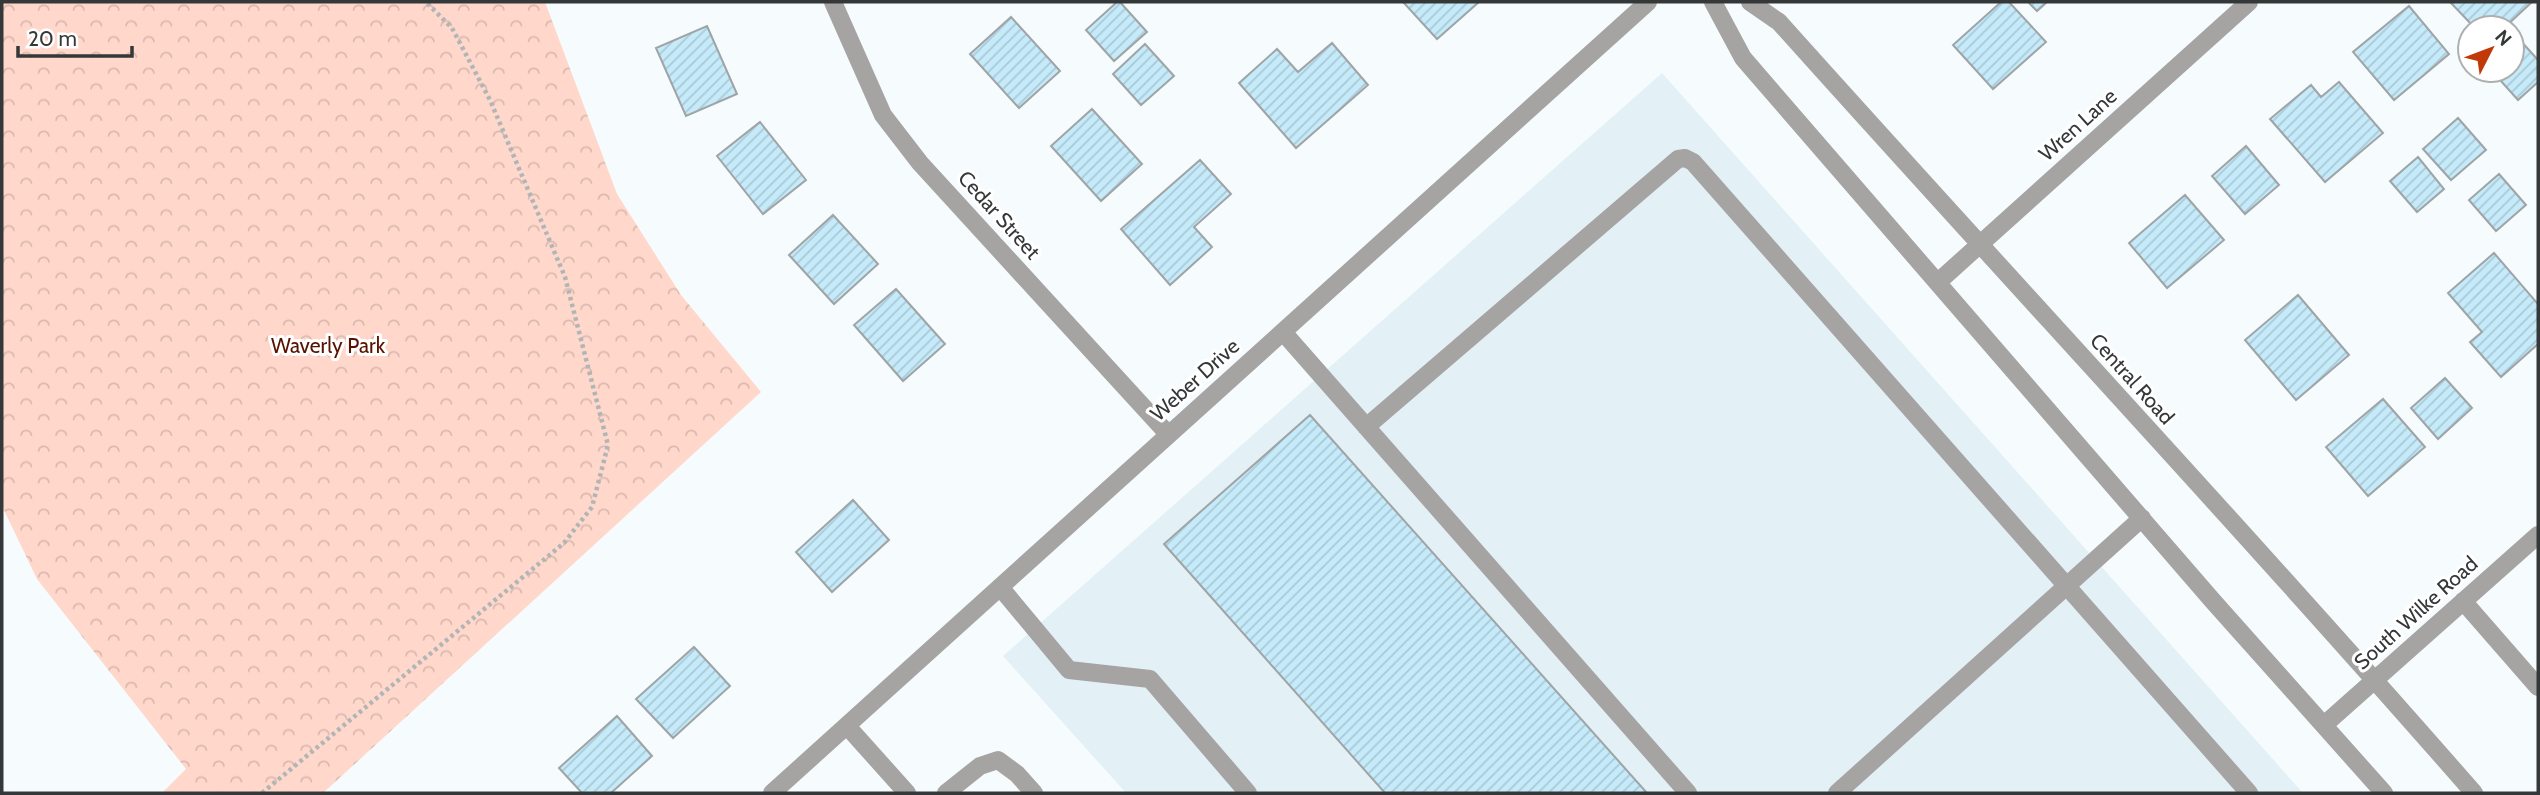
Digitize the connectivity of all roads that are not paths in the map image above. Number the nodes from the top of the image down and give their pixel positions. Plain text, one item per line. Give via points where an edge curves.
1 (833, 2) edge
2 (1648, 2) edge
3 (1713, 2) edge
4 (1751, 2) edge
5 (2249, 2) edge
6 (1978, 245) junction
7 (1938, 282) junction
8 (1283, 332) junction
9 (1366, 427) junction
10 (1168, 434) junction
11 (2142, 518) junction
12 (2538, 535) edge
13 (2066, 586) junction
14 (1000, 587) junction
15 (2463, 601) junction
16 (2375, 680) junction
17 (2538, 687) edge
18 (2324, 725) junction
19 (847, 726) junction
20 (772, 793) edge
21 (907, 793) edge
22 (946, 793) edge
23 (1034, 793) edge
24 (1248, 793) edge
25 (1688, 793) edge
26 (1837, 793) edge
27 (2249, 793) edge
28 (2384, 793) edge
29 (2474, 793) edge

1 - 10 street, Cedar Street via 883,115 920,163
2 - 8 street, Weber Drive
3 - 7 street via 1743,58
4 - 6 street, Central Road via 1779,22
5 - 6 street, Wren Lane
6 - 7 street, Wren Lane
6 - 16 street, Central Road
7 - 11 street
8 - 9 street
8 - 10 street, Weber Drive
9 - 13 street via 1678,159 1685,158
9 - 25 street
10 - 14 street, Weber Drive
11 - 13 street
11 - 18 street
12 - 15 street, South Wilke Road
13 - 26 street
13 - 27 street
14 - 19 street, Weber Drive
14 - 24 street via 1069,670 1150,679
15 - 16 street, South Wilke Road
15 - 17 street
16 - 18 street, South Wilke Road
16 - 29 street, Central Road
18 - 28 street
19 - 20 street, Weber Drive
19 - 21 street
22 - 23 street via 980,766 998,760

